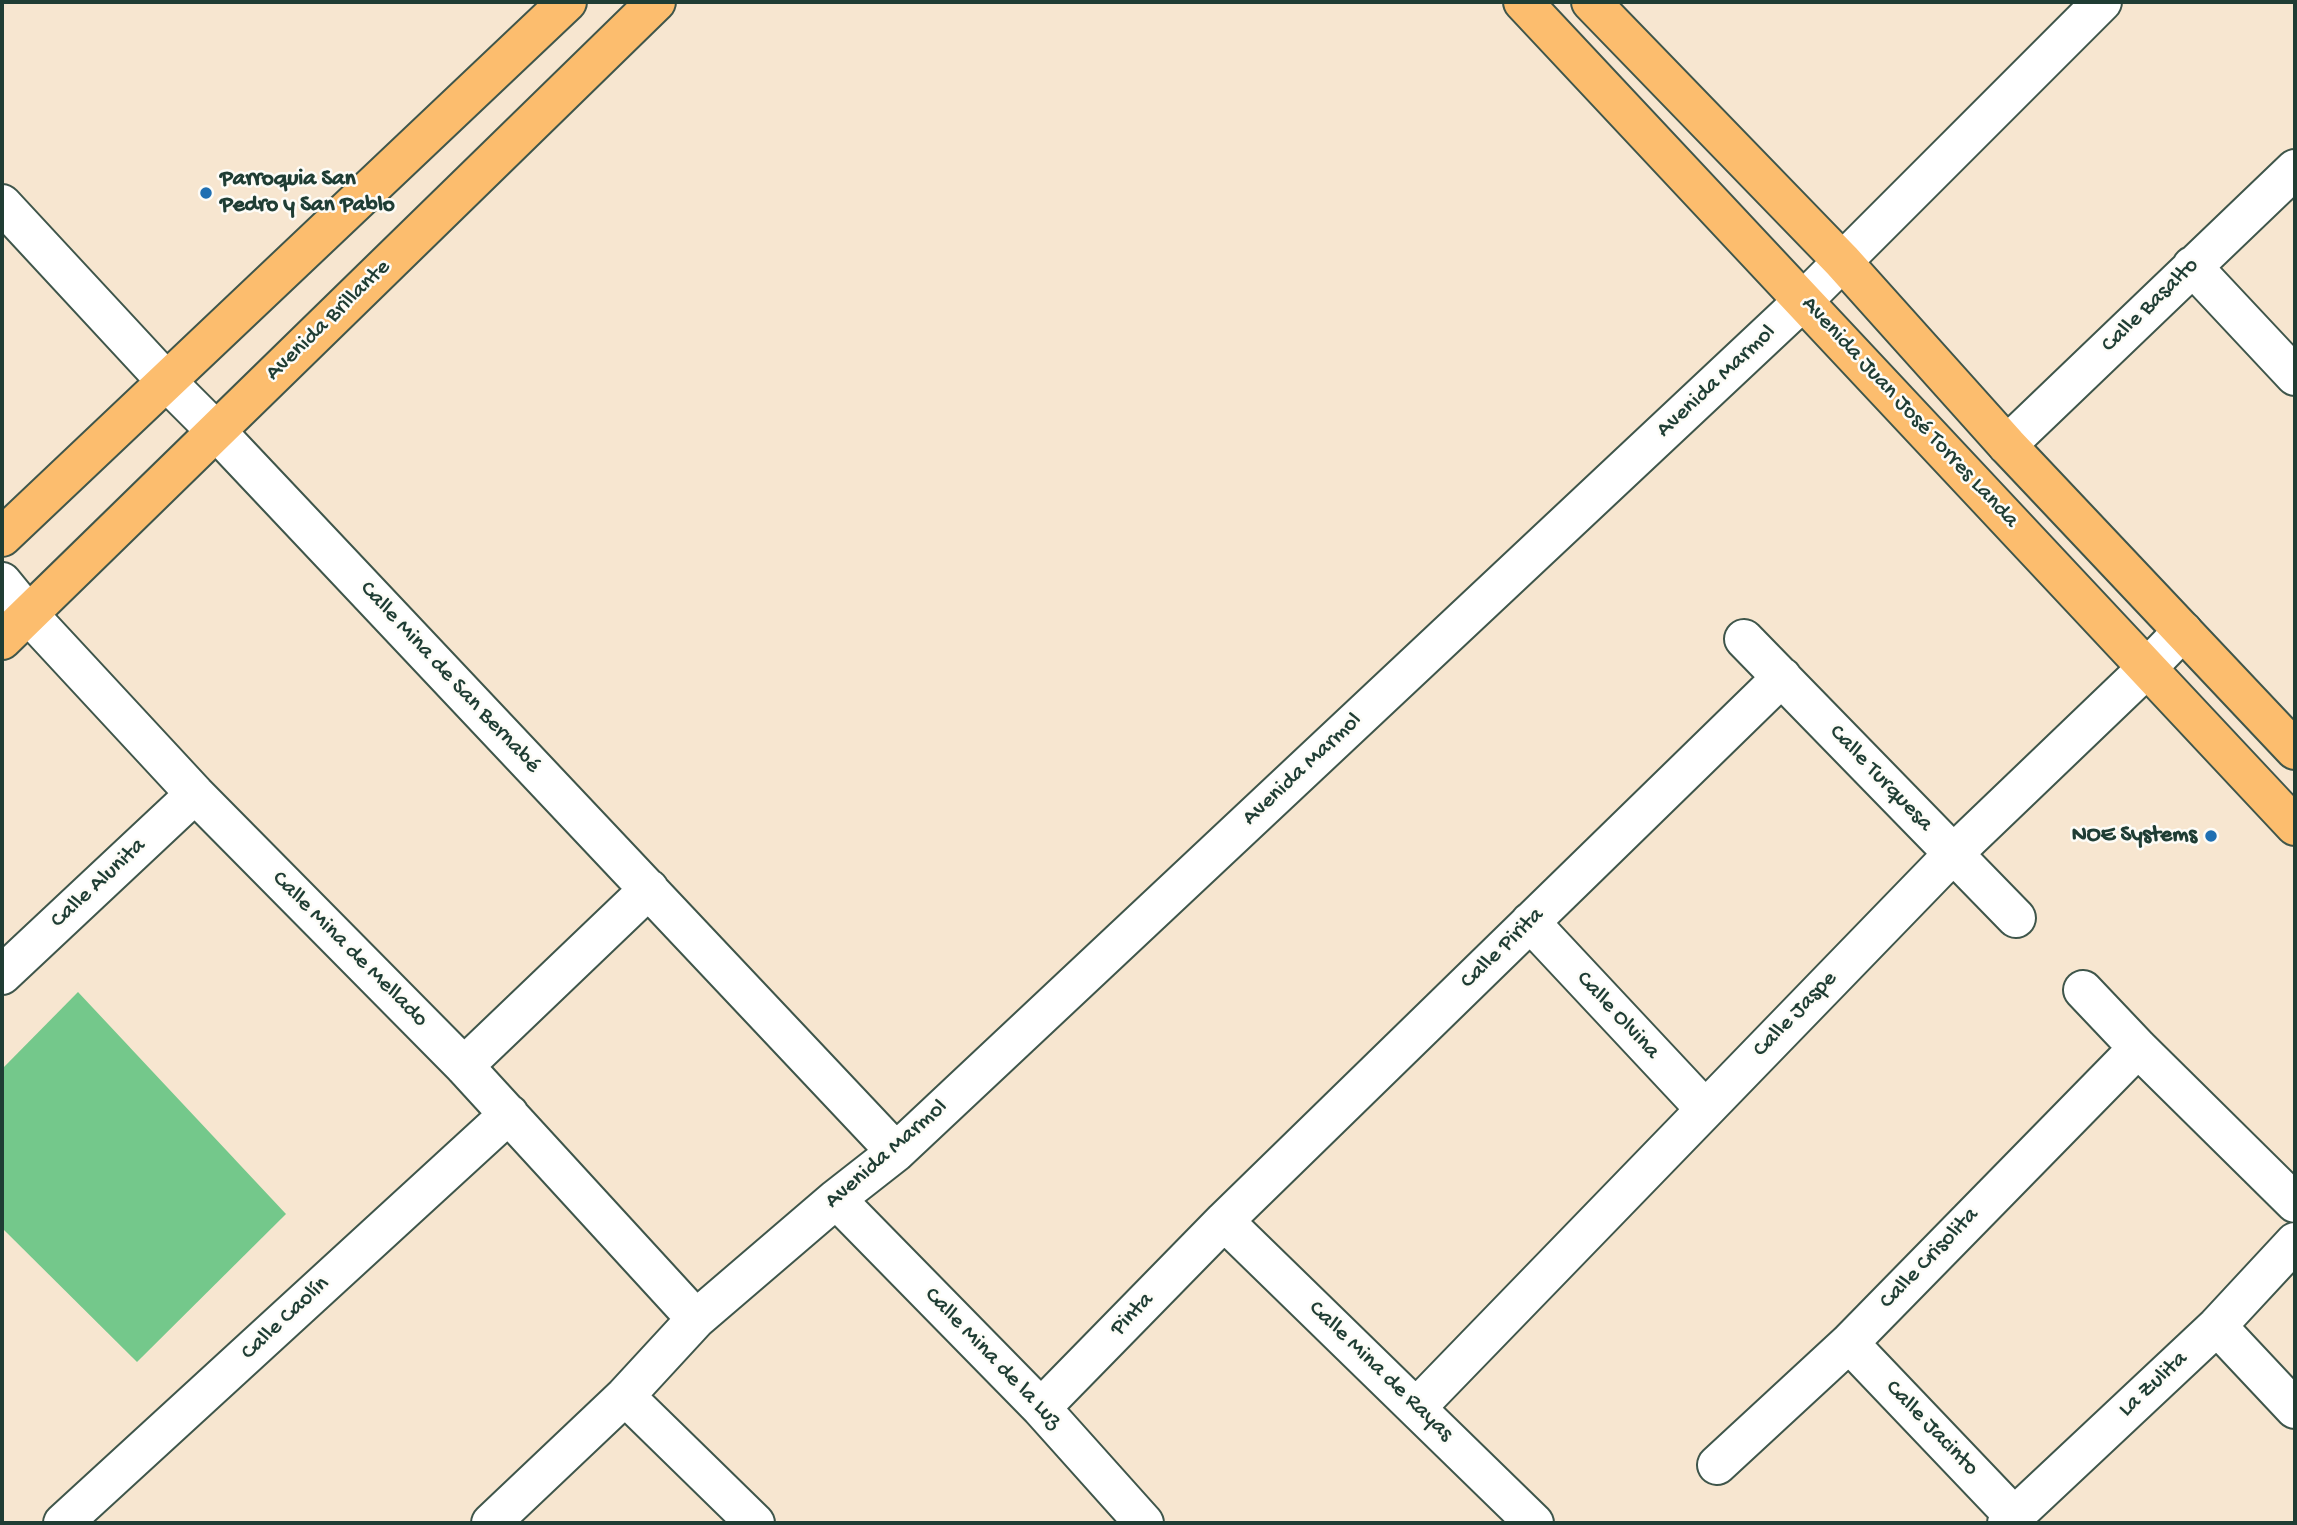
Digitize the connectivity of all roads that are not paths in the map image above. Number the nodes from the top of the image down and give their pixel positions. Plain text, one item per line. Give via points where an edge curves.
1 (567, 2) edge
2 (656, 2) edge
3 (1523, 2) edge
4 (1591, 2) edge
5 (2102, 2) edge
6 (2295, 169) edge
7 (2, 204) edge
8 (1842, 261) junction
9 (2192, 266) junction
10 (1804, 300) junction
11 (2295, 376) edge
12 (167, 382) junction
13 (216, 430) junction
14 (2007, 444) junction
15 (2, 537) edge
16 (2, 582) edge
17 (15, 628) edge
18 (2183, 631) junction
19 (1744, 639) dead end
20 (2146, 669) junction
21 (1782, 677) junction
22 (2295, 750) edge
23 (195, 794) junction
24 (2295, 826) edge
25 (1953, 854) junction
26 (649, 889) junction
27 (2016, 918) dead end
28 (1530, 922) junction
29 (2, 975) edge
30 (2083, 990) dead end
31 (2138, 1048) junction
32 (464, 1066) junction
33 (1705, 1109) junction
34 (509, 1114) junction
35 (896, 1152) junction
36 (836, 1199) junction
37 (2295, 1203) edge
38 (1224, 1222) junction
39 (2295, 1241) edge
40 (696, 1319) junction
41 (2217, 1326) junction
42 (1849, 1343) junction
43 (625, 1396) junction
44 (1417, 1407) junction
45 (1041, 1408) junction
46 (2295, 1409) edge
47 (1717, 1465) dead end
48 (1520, 1519) edge
49 (2011, 1520) edge
50 (63, 1523) edge
51 (491, 1523) edge
52 (755, 1523) edge
53 (1144, 1523) edge

1 - 12 main road
2 - 13 main road, Avenida Brillante
3 - 10 main road, Avenida Juan José Torres Landa
4 - 8 main road
5 - 8 street, Avenida Marmol
6 - 9 street, Calle Basalto
7 - 12 street, Calle Mina de San Bernabé
8 - 10 street, Avenida Marmol
8 - 14 main road
9 - 11 street
9 - 14 street, Calle Basalto
10 - 20 main road, Avenida Juan José Torres Landa
10 - 35 street, Avenida Marmol
12 - 13 street, Calle Mina de San Bernabé
12 - 15 main road
13 - 17 main road, Avenida Brillante
13 - 26 street, Calle Mina de San Bernabé
14 - 18 main road
16 - 17 street, Calle Mina de Mellado
17 - 23 street, Calle Mina de Mellado
18 - 20 street, Calle Jaspe
18 - 22 main road
19 - 21 street, Calle Turquesa
20 - 24 main road, Avenida Juan José Torres Landa
20 - 25 street, Calle Jaspe
21 - 25 street, Calle Turquesa
21 - 28 street, Calle Pirita
23 - 29 street, Calle Alunita
23 - 32 street, Calle Mina de Mellado
25 - 27 street, Calle Turquesa
25 - 33 street, Calle Jaspe
26 - 32 street
26 - 35 street, Calle Mina de San Bernabé
28 - 33 street, Calle Olvina
28 - 38 street, Calle Pirita
30 - 31 street
31 - 37 street
31 - 42 street, Calle Crisolita
32 - 34 street, Calle Mina de Mellado
33 - 44 street, Calle Jaspe
34 - 40 street, Calle Mina de Mellado
34 - 50 street, Calle Caolín
35 - 36 street, Avenida Marmol
36 - 40 street, Avenida Marmol
36 - 45 street, Calle Mina de la Luz
38 - 44 street, Calle Mina de Rayas
38 - 45 street, Pinta
39 - 41 street, La Zulita
40 - 43 street, Avenida Marmol
41 - 46 street
41 - 49 street, La Zulita
42 - 47 street, Calle Crisolita
42 - 49 street, Calle Jacinto
43 - 51 street, Avenida Marmol
43 - 52 street
44 - 48 street, Calle Mina de Rayas
45 - 53 street, Calle Mina de la Luz

